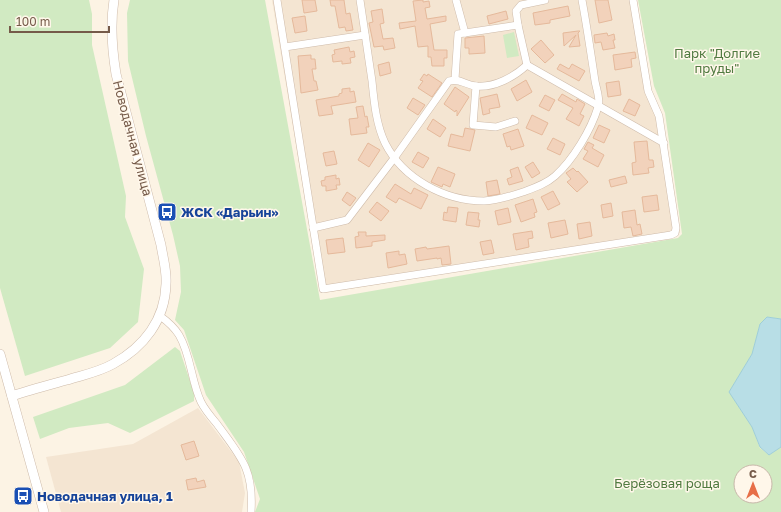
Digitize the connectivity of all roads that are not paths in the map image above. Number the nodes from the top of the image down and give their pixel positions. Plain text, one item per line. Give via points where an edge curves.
1 (114, 0) edge
2 (277, 0) edge
3 (360, 0) edge
4 (456, 0) edge
5 (545, 0) edge
6 (582, 0) edge
7 (633, 0) edge
8 (518, 26) junction
9 (465, 33) junction
10 (365, 35) junction
11 (285, 47) junction
12 (527, 65) junction
13 (455, 79) junction
14 (476, 86) junction
15 (599, 106) junction
16 (515, 121) dead end
17 (664, 143) junction
18 (395, 157) junction
19 (313, 228) junction
20 (160, 316) junction
21 (0, 354) edge
22 (12, 396) junction
23 (44, 512) edge
24 (251, 512) edge

1 - 20 street, Новодачная улица via 111,27 116,74 165,267 165,299
2 - 11 street
3 - 10 street
4 - 9 street
5 - 8 street via 521,5 516,11
6 - 15 street
7 - 17 street via 648,91 660,116
8 - 9 street
8 - 12 street
9 - 13 street via 458,34
10 - 11 street
10 - 18 street via 377,117 385,142
11 - 19 street
12 - 14 street via 517,75 493,84
12 - 15 street
13 - 14 street
13 - 18 street via 449,81
14 - 16 street via 473,125 496,127
15 - 17 street
15 - 18 street via 579,146 566,165 538,186 508,197 484,201 439,192 409,174
17 - 19 street via 676,228 675,233 671,235 323,289
18 - 19 street via 347,220
20 - 22 street, Новодачная улица via 144,342 112,365
20 - 24 street via 179,335 201,401 246,466 251,486
21 - 22 street
22 - 23 street

